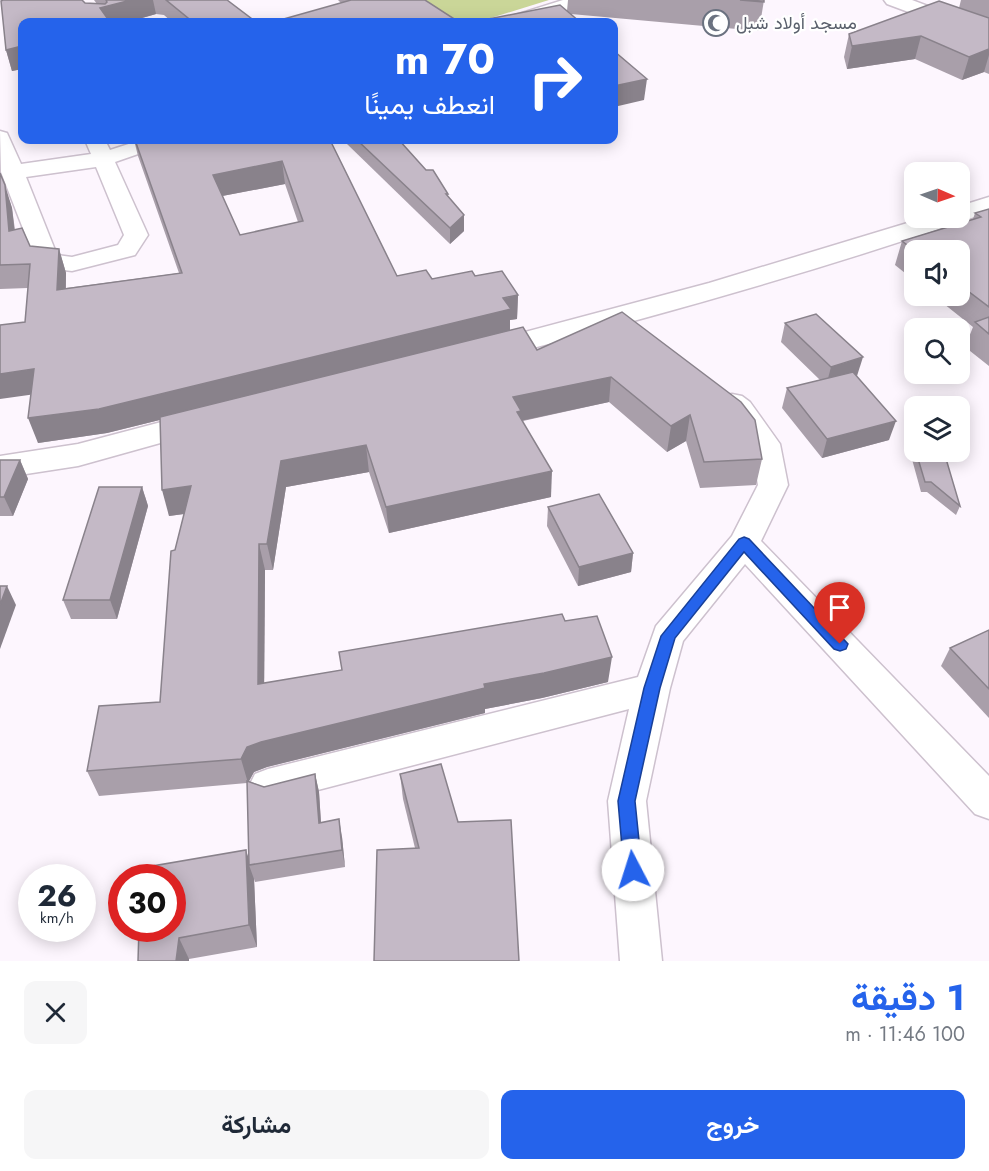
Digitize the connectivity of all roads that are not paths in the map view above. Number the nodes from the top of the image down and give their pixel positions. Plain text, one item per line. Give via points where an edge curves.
1 (580, 0) edge
2 (894, 0) edge
3 (525, 18) edge
4 (989, 36) edge
5 (0, 137) edge
6 (133, 144) edge
7 (100, 149) edge
8 (12, 172) junction
9 (989, 204) edge
10 (970, 211) edge
11 (917, 228) edge
12 (614, 320) junction
13 (644, 339) edge
14 (464, 357) edge
15 (712, 387) edge
16 (232, 413) edge
17 (0, 467) edge
18 (744, 543) junction
19 (652, 688) junction
20 (268, 786) edge
21 (989, 802) edge
22 (641, 961) edge

1 - 3 street
2 - 4 street
5 - 8 street
6 - 7 street
7 - 8 street
7 - 8 street via 136,235 127,250 72,264 47,262
9 - 10 street
11 - 12 street
12 - 13 street
12 - 14 street
15 - 18 street via 740,409 765,444 773,484
16 - 17 street via 78,455
18 - 19 street via 668,636
18 - 21 street
19 - 20 street
19 - 22 street via 627,801

